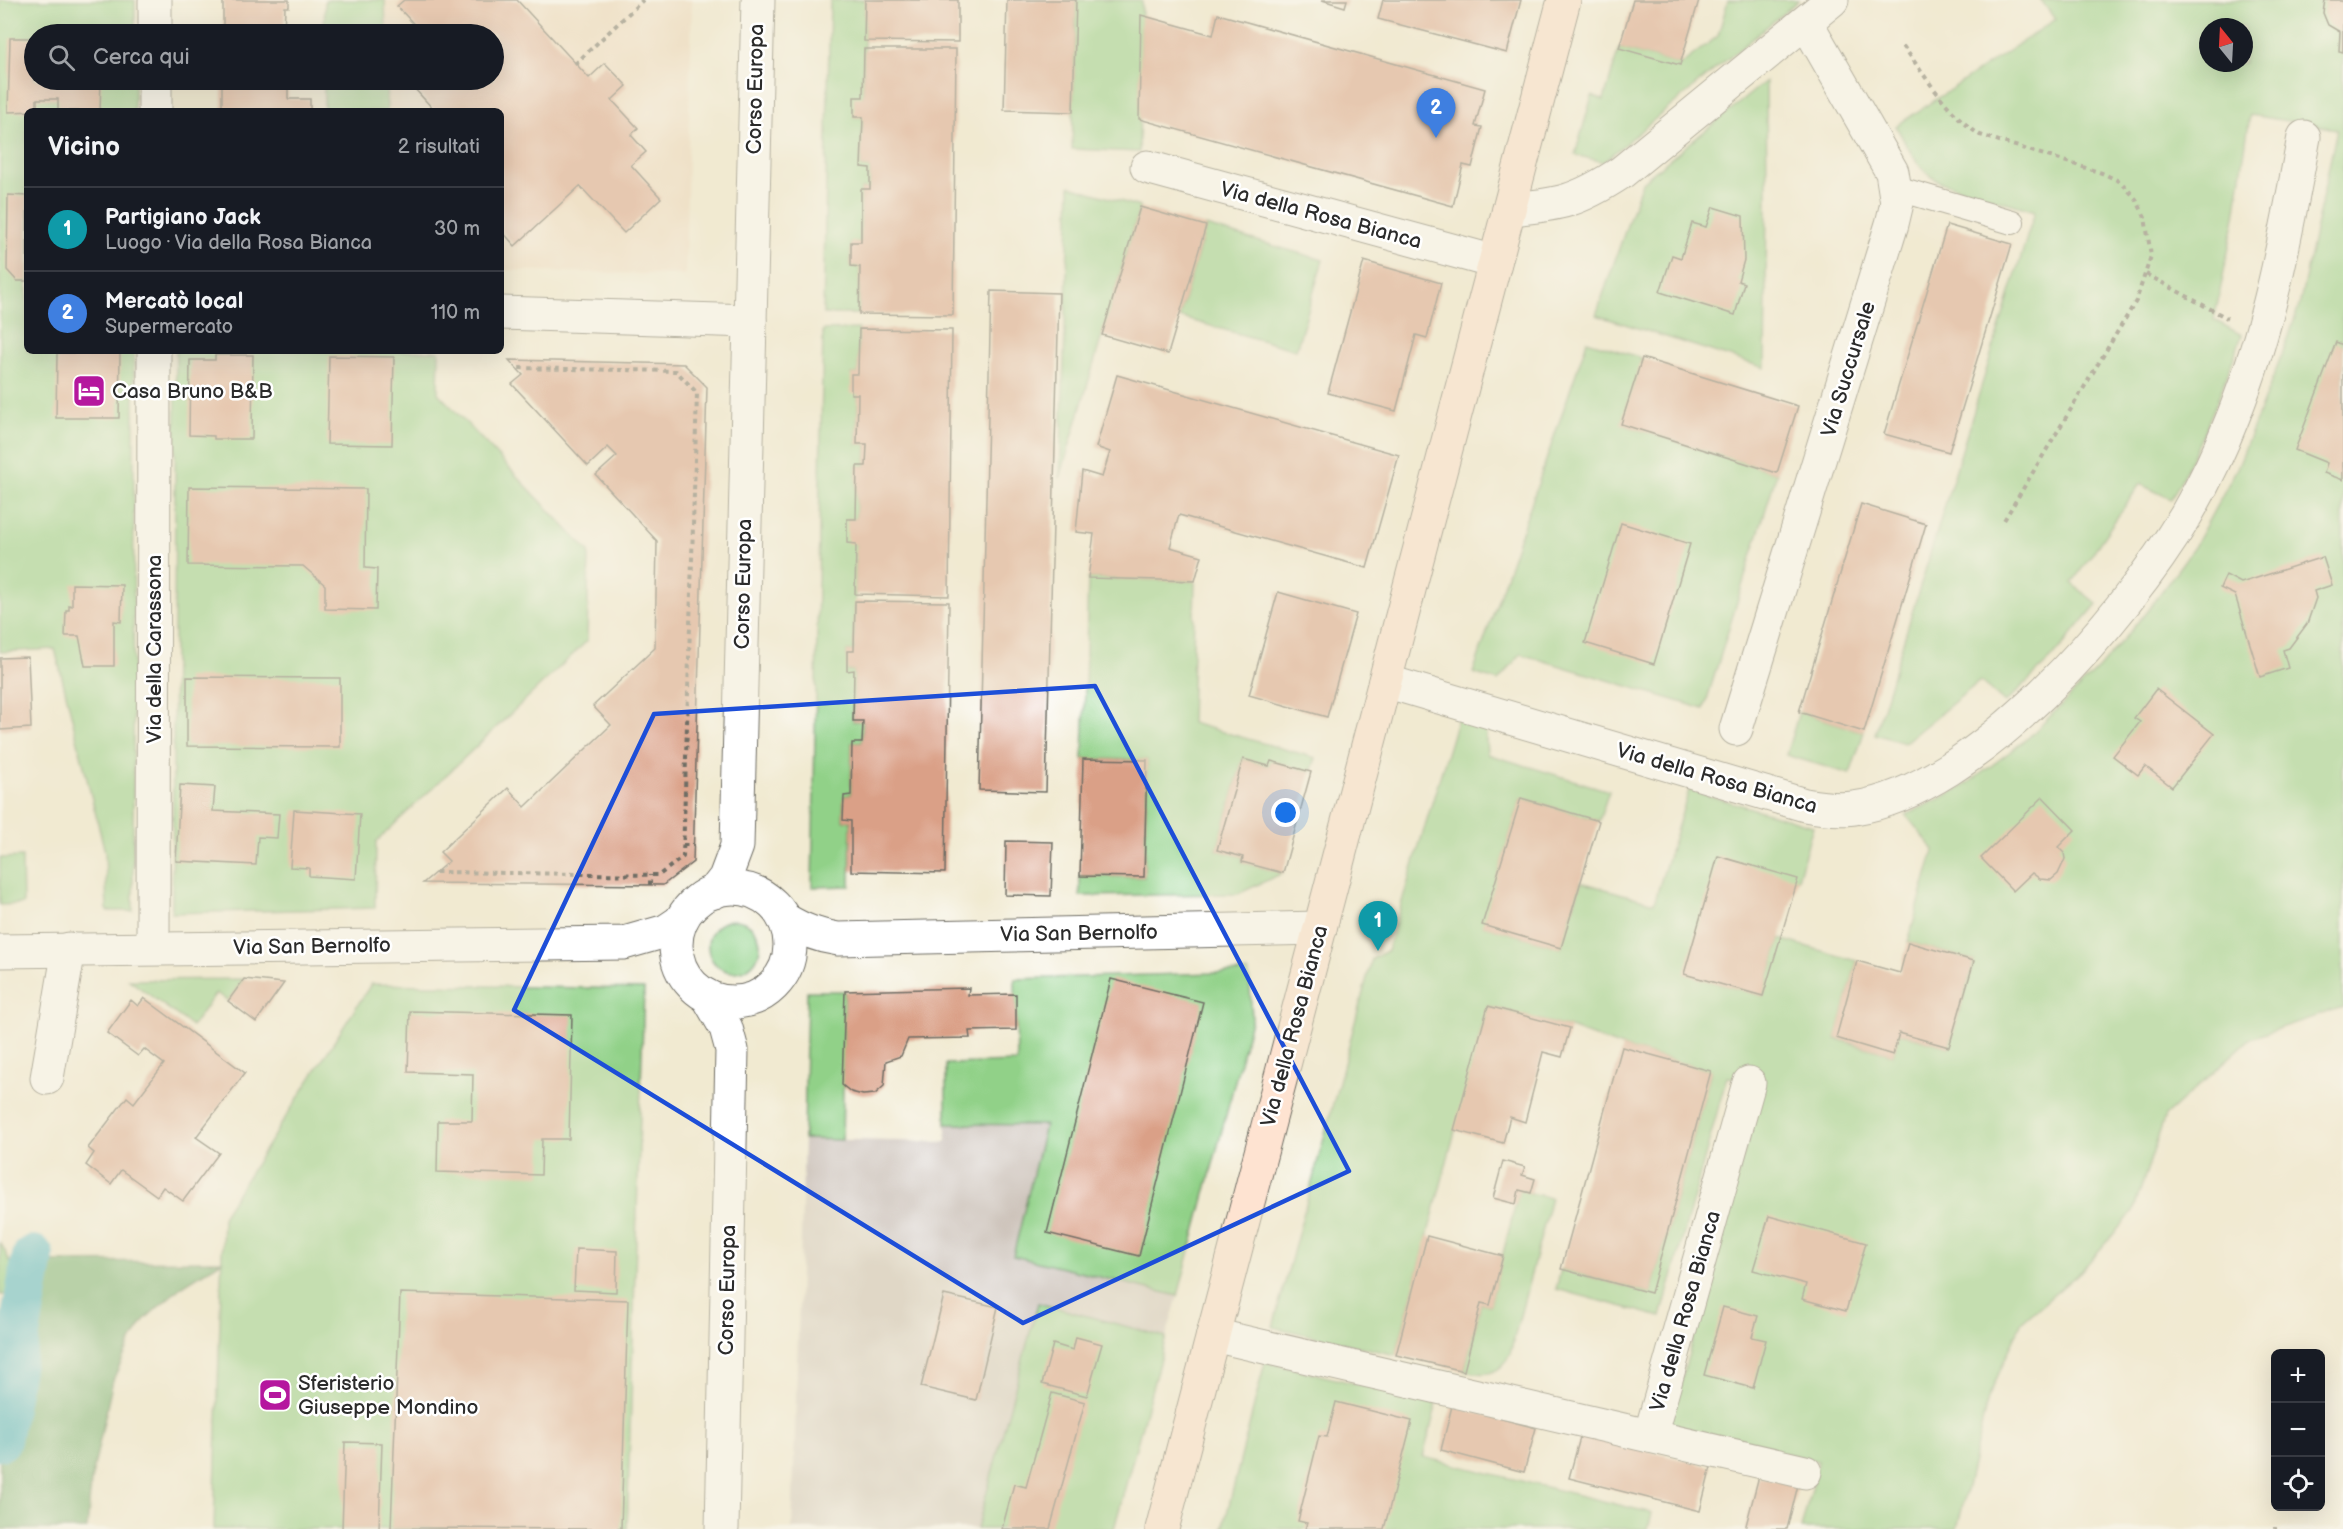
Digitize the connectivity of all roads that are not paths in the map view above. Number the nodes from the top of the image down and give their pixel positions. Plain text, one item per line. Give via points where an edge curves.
1 (155, 0) edge
2 (758, 0) edge
3 (1564, 0) edge
4 (1832, 0) edge
5 (1806, 22) junction
6 (155, 24) edge
7 (155, 90) edge
8 (155, 108) edge
9 (2304, 137) dead end
10 (1148, 167) dead end
11 (1896, 188) junction
12 (1509, 209) junction
13 (2012, 222) dead end
14 (1495, 262) junction
15 (504, 313) edge
16 (750, 321) junction
17 (154, 354) edge
18 (1384, 681) junction
19 (1736, 729) dead end
20 (737, 846) junction
21 (714, 892) junction
22 (759, 894) junction
23 (784, 919) junction
24 (681, 921) junction
25 (1320, 927) junction
26 (838, 939) junction
27 (624, 943) junction
28 (153, 948) junction
29 (69, 949) junction
30 (0, 951) edge
31 (786, 966) junction
32 (681, 968) junction
33 (708, 997) junction
34 (757, 998) junction
35 (732, 1050) junction
36 (47, 1078) dead end
37 (1749, 1083) dead end
38 (1213, 1335) junction
39 (1650, 1436) junction
40 (1805, 1472) dead end
41 (722, 1529) edge
42 (1162, 1529) edge

1 - 6 street
2 - 16 street, Corso Europa
3 - 12 main road, Via della Rosa Bianca
4 - 5 street
5 - 11 street, Via Succursale via 1884,157
5 - 12 street via 1600,186 1557,204
7 - 8 street
9 - 18 street, Via della Rosa Bianca via 2262,337 2215,460 2186,514 2149,570 2078,657 2008,726 1938,776 1905,792 1855,808 1805,805
10 - 14 street, Via della Rosa Bianca
11 - 13 lane
11 - 19 street, Via Succursale via 1892,224
12 - 14 main road, Via della Rosa Bianca
14 - 18 main road, Via della Rosa Bianca
15 - 16 street
16 - 20 street, Corso Europa
17 - 28 street, Via della Carassona
18 - 25 main road, Via della Rosa Bianca
20 - 21 street, Corso Europa
20 - 22 street, Corso Europa
21 - 22 street, Corso Europa via 742,889
21 - 24 street, Corso Europa via 692,905
22 - 23 street, Corso Europa
23 - 26 street, Via San Bernolfo via 818,936
23 - 31 street, Corso Europa via 790,937
24 - 27 street, Via San Bernolfo via 666,931
24 - 32 street, Corso Europa via 676,940
25 - 26 street, Via San Bernolfo
25 - 38 main road, Via della Rosa Bianca
26 - 31 street, Via San Bernolfo via 815,945
27 - 28 street, Via San Bernolfo
27 - 32 street, Via San Bernolfo via 648,948
28 - 29 street, Via San Bernolfo
29 - 30 street, Via San Bernolfo
29 - 36 street
31 - 34 street, Corso Europa via 773,986
32 - 33 street, Corso Europa via 686,978
33 - 34 street, Corso Europa via 737,1003
33 - 35 street, Corso Europa via 726,1028
34 - 35 street, Corso Europa via 745,1013
35 - 41 street, Corso Europa
37 - 39 street, Via della Rosa Bianca
38 - 39 street, Via della Rosa Bianca
38 - 42 main road, Via della Rosa Bianca
39 - 40 street, Via della Rosa Bianca

